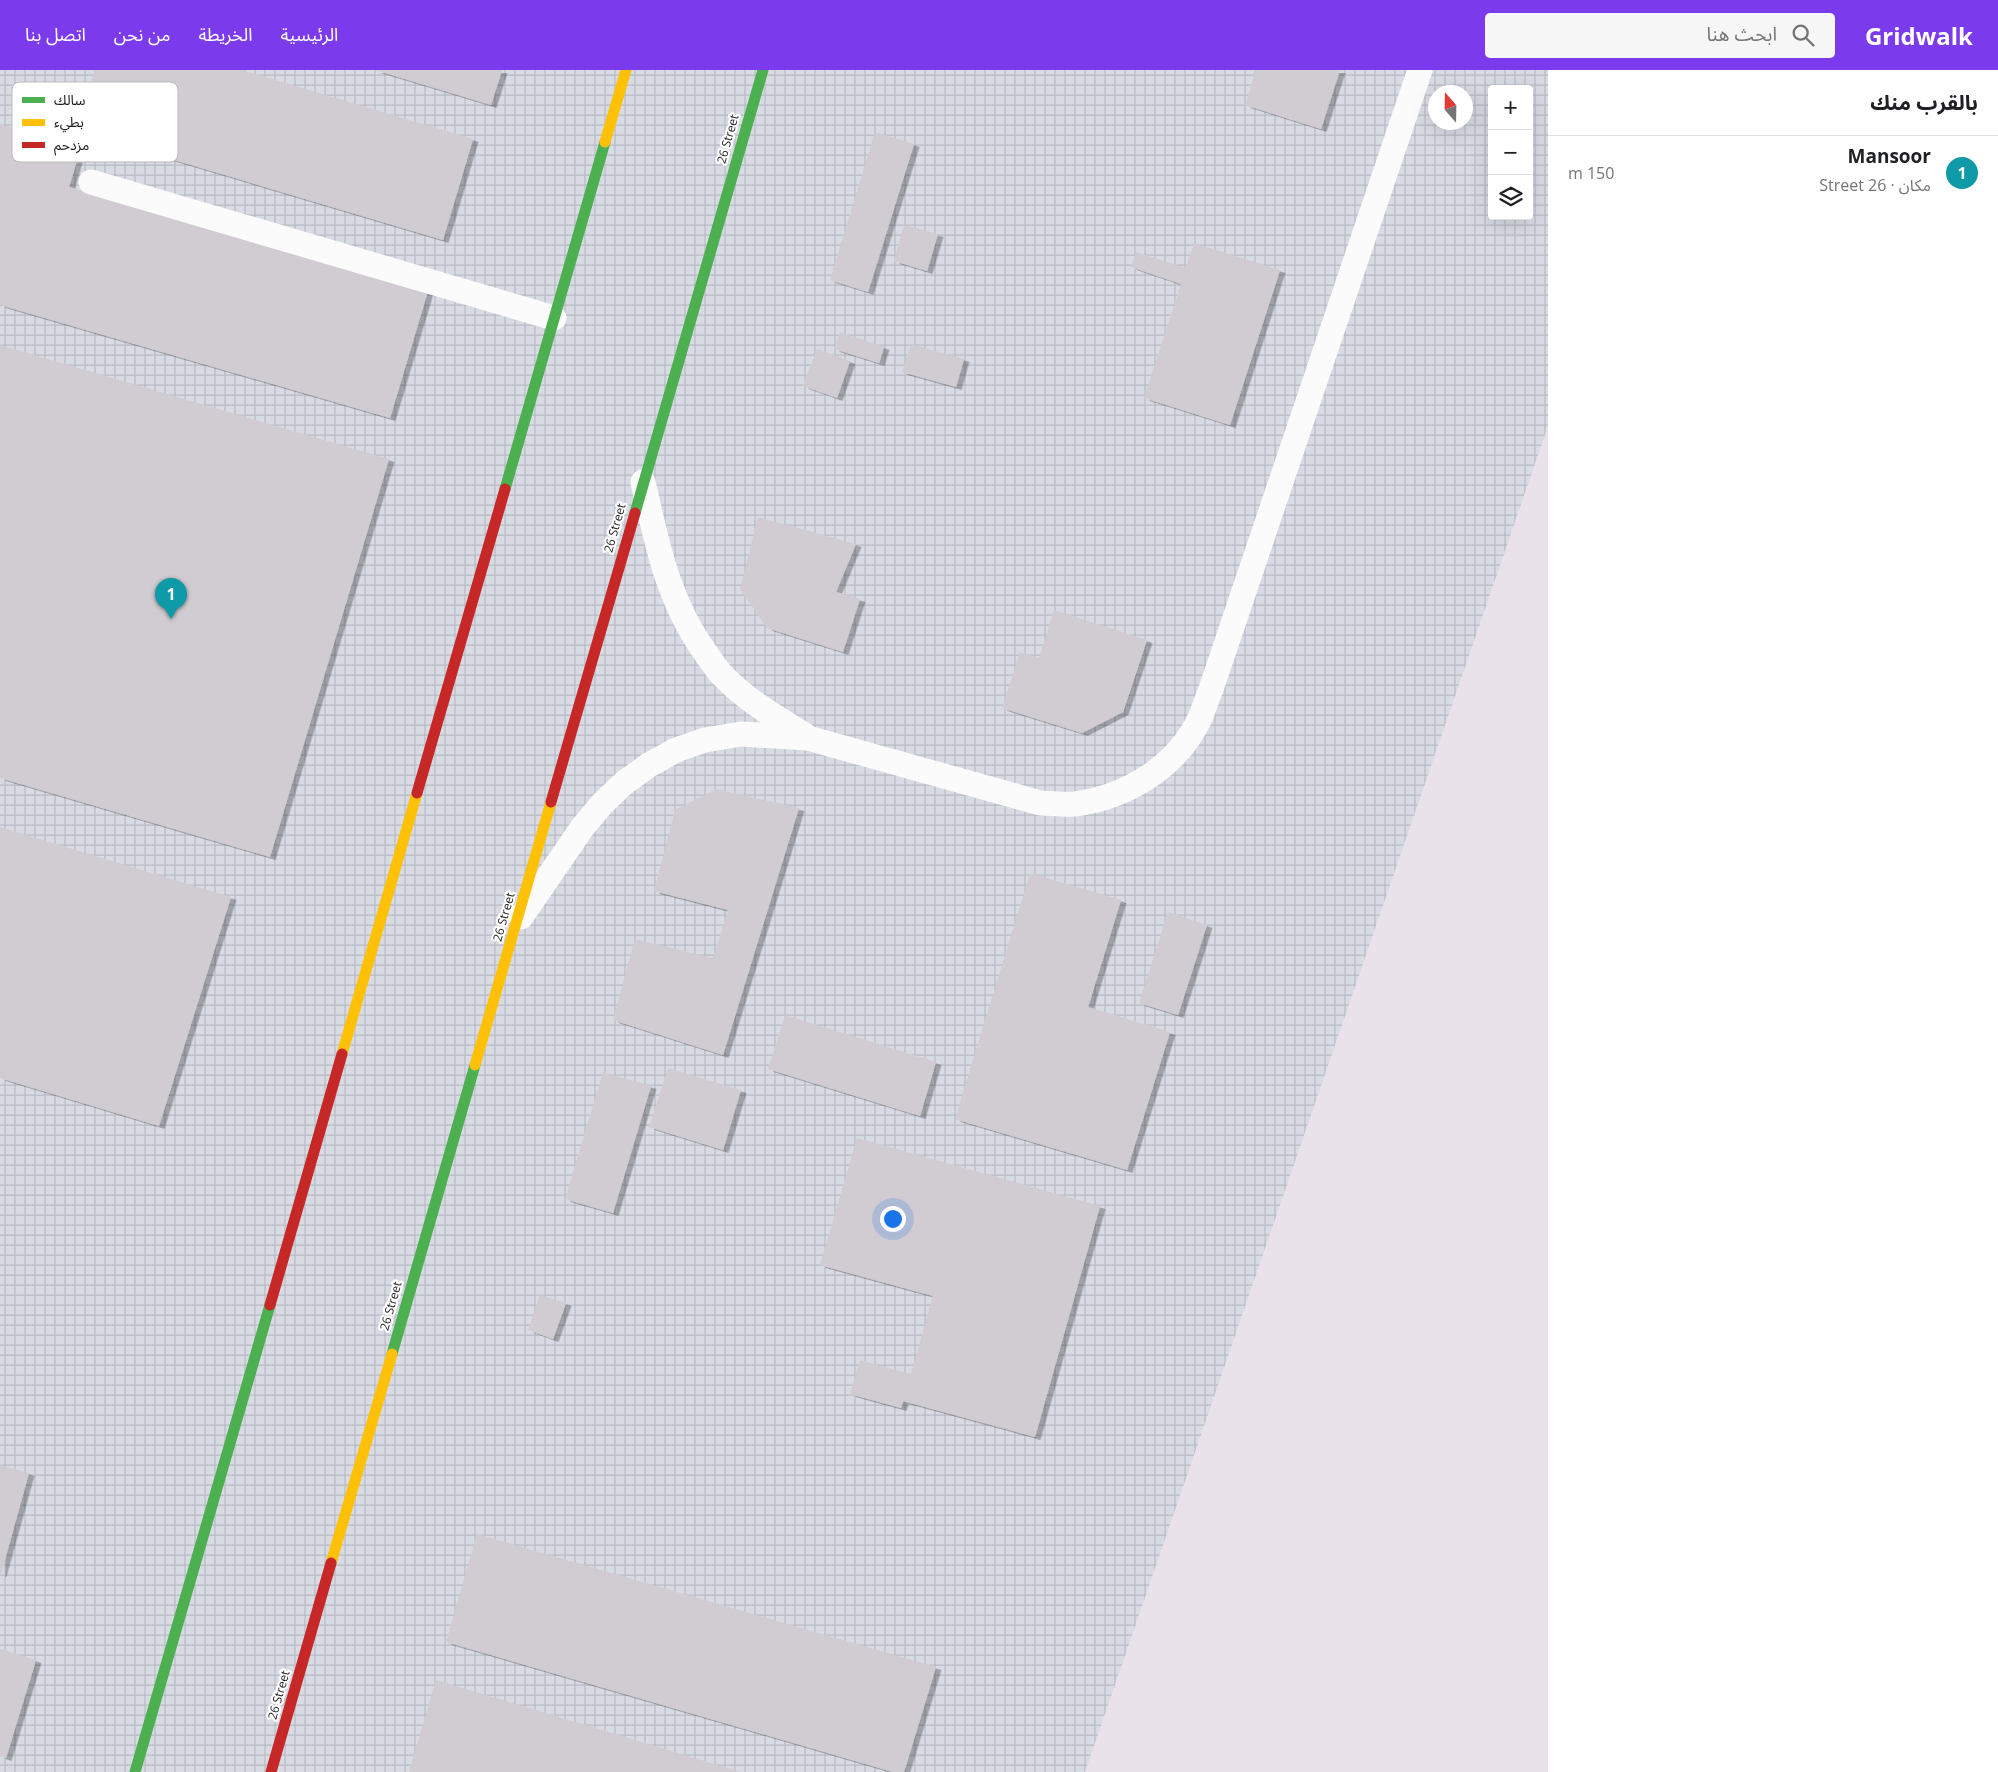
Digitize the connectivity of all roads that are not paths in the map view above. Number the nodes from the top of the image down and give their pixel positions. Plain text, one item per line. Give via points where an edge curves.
1 (626, 70) edge
2 (763, 70) edge
3 (1420, 70) edge
4 (91, 182) dead end
5 (554, 318) junction
6 (643, 482) junction
7 (808, 738) junction
8 (516, 924) junction
9 (135, 1772) edge
10 (271, 1772) edge

1 - 5 main road
2 - 6 main road, 26 Street
3 - 7 lane via 1211,689 1200,719 1183,746 1160,769 1134,786 1104,799 1072,804 1040,803
4 - 5 lane
5 - 9 main road
6 - 7 lane via 673,596 694,638 722,675 756,704
6 - 8 main road, 26 Street
7 - 8 lane via 741,734 705,740 676,750 649,765 602,804
8 - 10 main road, 26 Street

